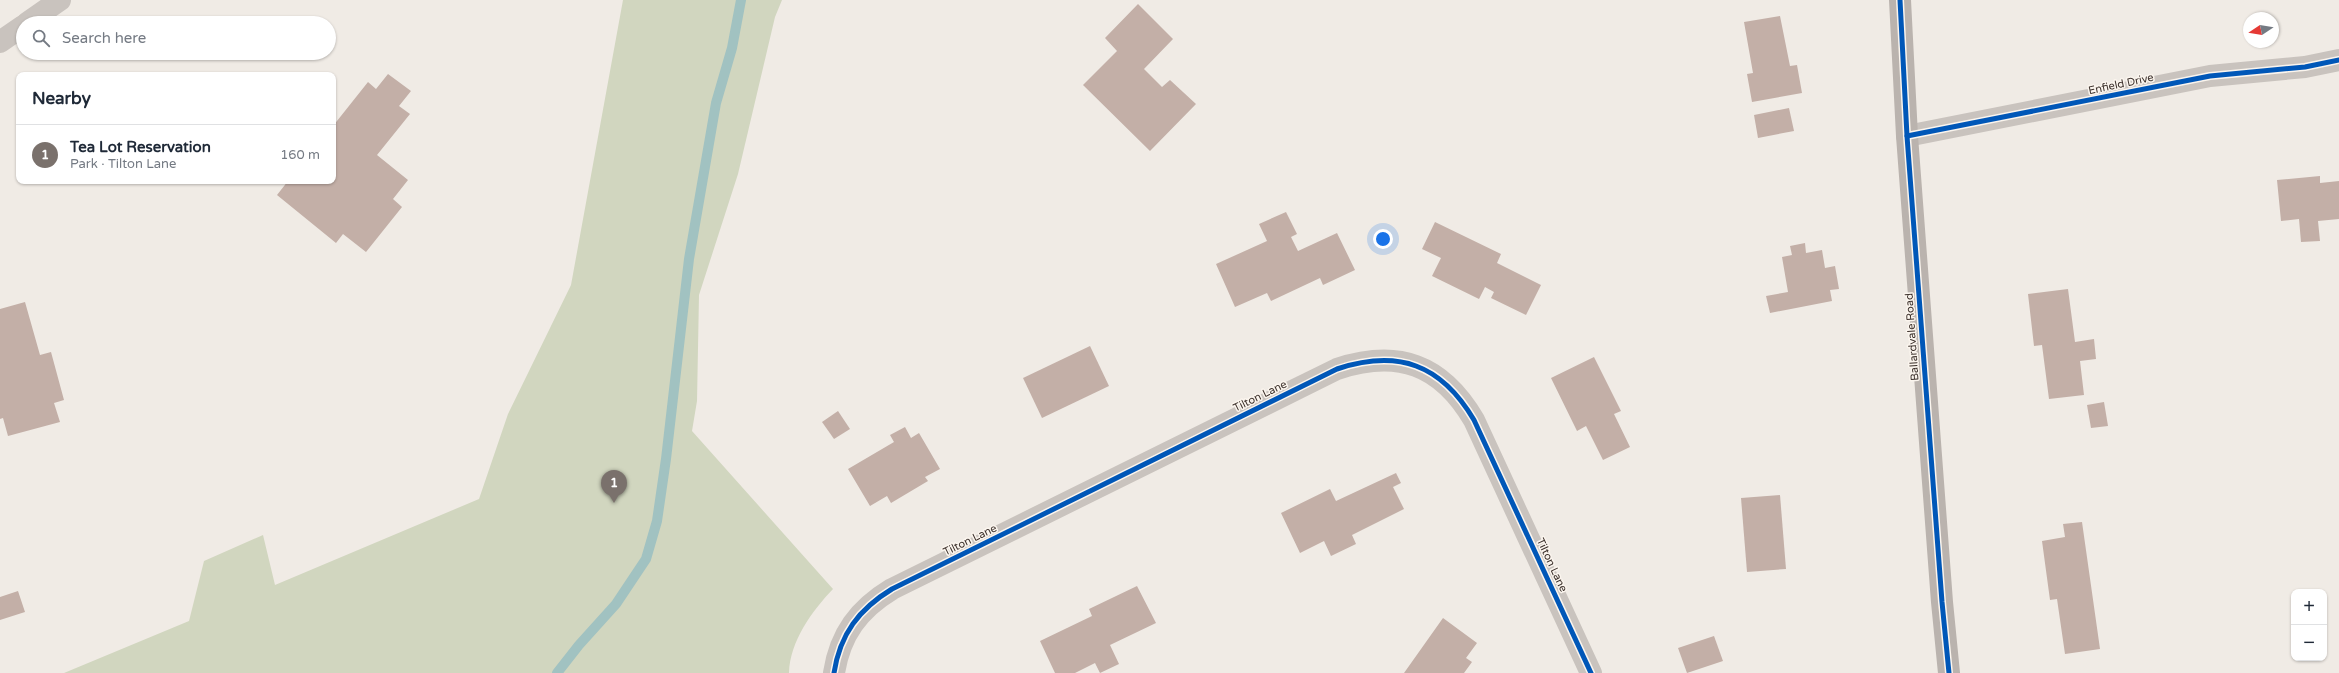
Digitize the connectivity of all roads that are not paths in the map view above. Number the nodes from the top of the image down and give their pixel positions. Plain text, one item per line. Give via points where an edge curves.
1 (60, 0) edge
2 (1900, 0) edge
3 (37, 16) edge
4 (16, 31) edge
5 (0, 42) edge
6 (2339, 60) edge
7 (1907, 136) junction
8 (834, 673) edge
9 (1591, 673) edge
10 (1949, 673) edge

1 - 3 street
2 - 7 street, Ballardvale Road
4 - 5 street
6 - 7 street, Enfield Drive via 2305,67 2210,76
7 - 10 street, Ballardvale Road
8 - 9 street, Tilton Lane via 844,637 856,617 873,601 892,589 1337,369 1359,362 1382,359 1405,362 1426,370 1446,384 1462,400 1474,420

